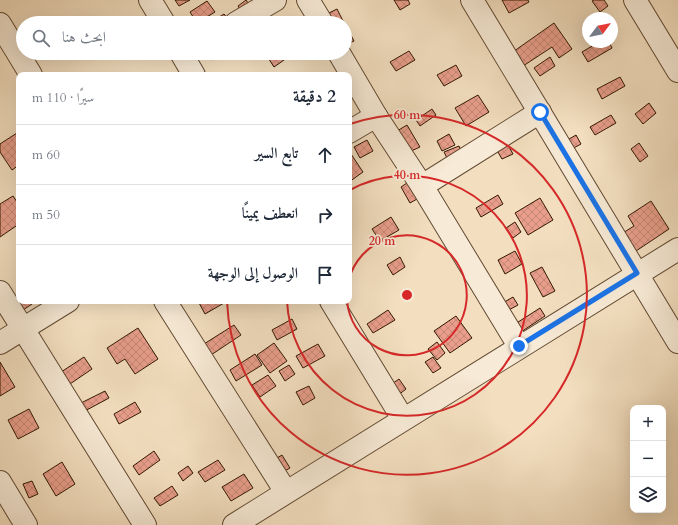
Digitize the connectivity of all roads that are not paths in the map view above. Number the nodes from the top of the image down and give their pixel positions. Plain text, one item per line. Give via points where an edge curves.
1 (150, 0) edge
2 (275, 0) edge
3 (472, 0) edge
4 (635, 0) edge
5 (160, 16) edge
6 (248, 16) edge
7 (0, 24) edge
8 (16, 50) edge
9 (22, 60) edge
10 (186, 60) edge
11 (343, 60) edge
12 (678, 71) edge
13 (29, 72) edge
14 (192, 72) edge
15 (350, 72) edge
16 (352, 75) edge
17 (540, 112) junction
18 (376, 116) junction
19 (352, 130) edge
20 (422, 186) junction
21 (678, 249) edge
22 (637, 273) junction
23 (0, 292) edge
24 (63, 304) edge
25 (168, 304) edge
26 (333, 304) edge
27 (24, 329) junction
28 (678, 342) edge
29 (0, 343) edge
30 (519, 346) junction
31 (403, 419) junction
32 (0, 482) edge
33 (286, 492) junction
34 (26, 525) edge
35 (145, 525) edge
36 (234, 525) edge

1 - 5 street
2 - 6 street
3 - 17 street
4 - 12 street
7 - 8 street
9 - 13 street
10 - 14 street
11 - 15 street
16 - 18 street
17 - 20 street
17 - 22 street
18 - 19 street
18 - 20 street
20 - 30 street
21 - 22 street
22 - 28 street
22 - 30 street
23 - 27 street
24 - 27 street
25 - 33 street
26 - 31 street
27 - 29 street
27 - 35 street
30 - 31 street
31 - 33 street
32 - 34 street
33 - 36 street

